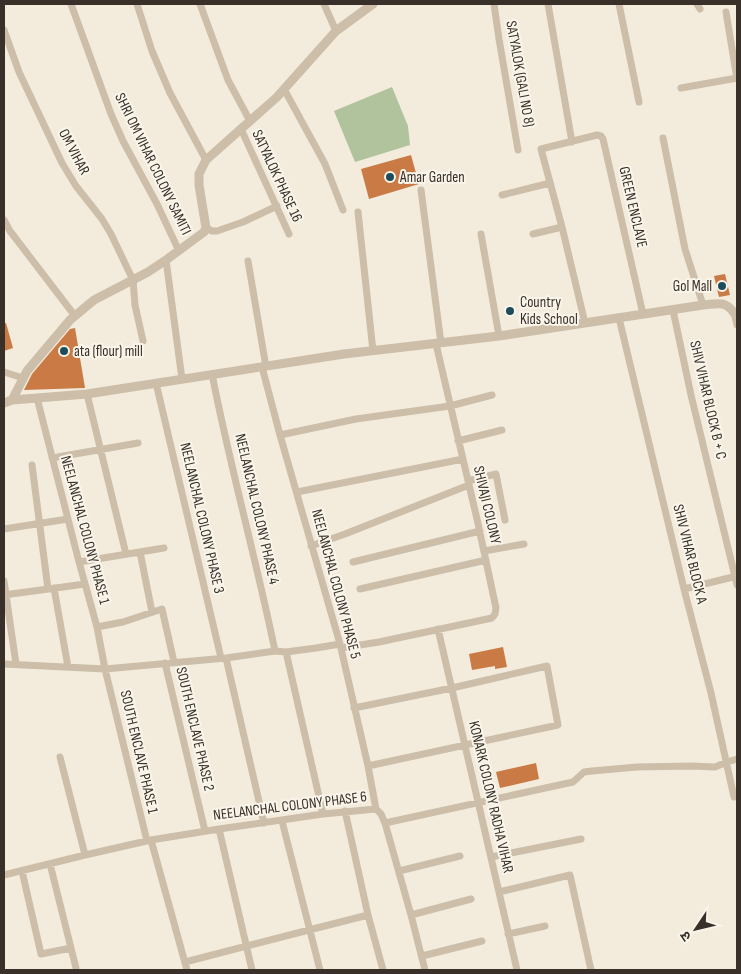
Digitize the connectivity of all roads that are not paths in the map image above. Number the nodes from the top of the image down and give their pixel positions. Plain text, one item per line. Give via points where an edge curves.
1 (72, 4) edge
2 (137, 4) edge
3 (200, 4) edge
4 (324, 4) edge
5 (373, 4) edge
6 (494, 4) edge
7 (548, 4) edge
8 (619, 4) edge
9 (726, 12) dead end
10 (4, 30) edge
11 (336, 31) junction
12 (734, 45) edge
13 (737, 79) edge
14 (681, 88) dead end
15 (284, 89) junction
16 (639, 102) dead end
17 (250, 120) junction
18 (241, 129) junction
19 (662, 138) dead end
20 (572, 142) junction
21 (518, 150) dead end
22 (206, 160) junction
23 (550, 184) junction
24 (421, 190) dead end
25 (502, 195) dead end
26 (277, 206) junction
27 (343, 210) dead end
28 (358, 212) dead end
29 (4, 220) edge
30 (562, 227) junction
31 (206, 228) junction
32 (289, 234) dead end
33 (481, 234) dead end
34 (533, 234) dead end
35 (179, 251) junction
36 (166, 260) junction
37 (248, 261) dead end
38 (133, 280) junction
39 (703, 306) junction
40 (672, 310) junction
41 (734, 312) joint
42 (643, 314) junction
43 (75, 316) junction
44 (618, 318) junction
45 (585, 323) junction
46 (737, 325) edge
47 (499, 336) junction
48 (143, 341) dead end
49 (438, 343) junction
50 (373, 351) junction
51 (264, 367) junction
52 (4, 372) edge
53 (212, 374) junction
54 (23, 378) junction
55 (182, 379) junction
56 (156, 383) junction
57 (88, 394) junction
58 (492, 395) dead end
59 (37, 398) junction
60 (8, 401) edge
61 (450, 406) junction
62 (502, 430) dead end
63 (280, 435) junction
64 (458, 441) junction
65 (138, 443) dead end
66 (101, 449) junction
67 (52, 458) junction
68 (463, 459) junction
69 (32, 465) dead end
70 (468, 483) junction
71 (297, 492) junction
72 (68, 520) junction
73 (505, 520) dead end
74 (40, 523) junction
75 (4, 528) edge
76 (480, 531) junction
77 (524, 544) dead end
78 (311, 546) junction
79 (164, 548) dead end
80 (484, 551) junction
81 (140, 552) junction
82 (126, 554) junction
83 (486, 560) junction
84 (79, 562) junction
85 (353, 562) dead end
86 (736, 576) edge
87 (4, 581) edge
88 (85, 584) junction
89 (737, 585) edge
90 (51, 589) junction
91 (360, 589) dead end
92 (684, 589) junction
93 (5, 595) edge
94 (152, 612) junction
95 (97, 627) junction
96 (438, 629) junction
97 (340, 646) junction
98 (275, 651) junction
99 (286, 652) junction
100 (224, 658) junction
101 (174, 662) junction
102 (165, 663) junction
103 (4, 664) edge
104 (16, 664) junction
105 (68, 667) junction
106 (105, 669) junction
107 (452, 688) junction
108 (354, 708) junction
109 (465, 745) junction
110 (60, 757) dead end
111 (737, 759) edge
112 (727, 762) junction
113 (368, 766) junction
114 (734, 797) dead end
115 (478, 803) junction
116 (376, 809) junction
117 (345, 811) junction
118 (323, 814) junction
119 (282, 821) junction
120 (264, 823) junction
121 (385, 823) junction
122 (218, 829) junction
123 (204, 831) junction
124 (581, 838) dead end
125 (149, 840) junction
126 (85, 855) junction
127 (460, 856) dead end
128 (491, 858) junction
129 (50, 864) junction
130 (22, 871) junction
131 (399, 871) junction
132 (4, 874) edge
133 (498, 892) junction
134 (471, 899) dead end
135 (368, 915) junction
136 (411, 915) junction
137 (545, 926) dead end
138 (309, 930) junction
139 (508, 934) junction
140 (482, 941) dead end
141 (246, 946) junction
142 (71, 948) junction
143 (422, 956) junction
144 (185, 962) junction
145 (76, 968) dead end
146 (187, 970) edge
147 (252, 970) edge
148 (320, 970) edge
149 (383, 970) edge
150 (425, 970) edge
151 (516, 970) edge
152 (591, 970) edge

1 - 35 street, SHRI OM VIHAR COLONY SAMITI via 111,114
2 - 22 street via 170,93
3 - 17 street via 228,80
4 - 11 street
5 - 11 street
6 - 21 street, SATYALOK (GALI NO 8)
7 - 20 street
8 - 16 street
9 - 12 street
10 - 38 street, OM VIHAR via 19,72 62,163 107,227
11 - 15 street
12 - 13 street
13 - 14 street
15 - 17 street
15 - 27 street via 325,164
17 - 18 street
18 - 22 street
18 - 26 street, SATYALOK PHASE 16
19 - 39 street via 685,249
20 - 23 street, GREEN ENCLAVE via 541,149
20 - 42 street, GREEN ENCLAVE via 597,135 603,139
22 - 31 street via 199,174 199,185
23 - 25 street
23 - 30 street
24 - 49 street, SHIVAJI COLONY
26 - 31 street via 217,231
26 - 32 street, SATYALOK PHASE 16
28 - 50 street
29 - 43 street
30 - 34 street
30 - 45 street
31 - 35 street
33 - 47 street
35 - 36 street
36 - 38 street
36 - 55 street
37 - 51 street, NEELANCHAL COLONY PHASE 5
38 - 43 street via 94,300
38 - 48 street
39 - 40 street
39 - 41 street via 724,304
40 - 42 street
40 - 86 street, SHIV VIHAR BLOCK B + C
41 - 46 street
42 - 44 street
43 - 54 street
44 - 45 street
44 - 92 street, SHIV VIHAR BLOCK A
45 - 47 street
47 - 49 street
49 - 50 street
49 - 61 street, SHIVAJI COLONY
50 - 51 street
51 - 53 street
51 - 63 street, NEELANCHAL COLONY PHASE 5
52 - 54 street
53 - 55 street
53 - 98 street, NEELANCHAL COLONY PHASE 4
54 - 60 street
55 - 56 street
56 - 57 street
56 - 100 street, NEELANCHAL COLONY PHASE 3
57 - 59 street
57 - 66 street
58 - 61 street
59 - 60 street
59 - 67 street, NEELANCHAL COLONY PHASE 1
61 - 63 street via 356,419
61 - 64 street, SHIVAJI COLONY
62 - 64 street
63 - 71 street, NEELANCHAL COLONY PHASE 5
64 - 68 street, SHIVAJI COLONY
65 - 66 street
66 - 67 street
66 - 82 street
67 - 72 street, NEELANCHAL COLONY PHASE 1
68 - 70 street, SHIVAJI COLONY
68 - 71 street
69 - 74 street
70 - 73 street via 496,474
70 - 76 street, SHIVAJI COLONY
70 - 78 street
71 - 78 street, NEELANCHAL COLONY PHASE 5
72 - 74 street
72 - 84 street, NEELANCHAL COLONY PHASE 1
74 - 75 street
74 - 90 street
76 - 80 street, SHIVAJI COLONY
76 - 85 street
77 - 80 street
78 - 97 street, NEELANCHAL COLONY PHASE 5
79 - 81 street
80 - 83 street, SHIVAJI COLONY
81 - 82 street
81 - 94 street
82 - 84 street
83 - 91 street
83 - 96 street, SHIVAJI COLONY via 496,614 492,618
84 - 88 street, NEELANCHAL COLONY PHASE 1
86 - 89 street, SHIV VIHAR BLOCK B + C
86 - 92 street
87 - 93 street
88 - 90 street
88 - 95 street, NEELANCHAL COLONY PHASE 1
90 - 93 street
90 - 105 street
92 - 112 street, SHIV VIHAR BLOCK A
93 - 104 street
94 - 95 street
94 - 101 street via 162,609
95 - 106 street, NEELANCHAL COLONY PHASE 1
96 - 97 street via 379,642
96 - 107 street, KONARK COLONY RADHA VIHAR
97 - 99 street
97 - 108 street, NEELANCHAL COLONY PHASE 5
98 - 99 street
98 - 100 street
99 - 118 street
100 - 101 street
100 - 120 street, NEELANCHAL COLONY PHASE 3
101 - 102 street
102 - 106 street
102 - 123 street, SOUTH ENCLAVE PHASE 2
103 - 104 street
104 - 105 street
105 - 106 street
106 - 125 street, SOUTH ENCLAVE PHASE 1
107 - 108 street
107 - 109 street, KONARK COLONY RADHA VIHAR
107 - 109 street via 547,666 558,725
108 - 113 street, NEELANCHAL COLONY PHASE 5
109 - 113 street
109 - 115 street, KONARK COLONY RADHA VIHAR
110 - 126 street
111 - 112 street
112 - 114 street, SHIV VIHAR BLOCK A
112 - 115 street via 715,768 655,767 584,772 573,782
113 - 116 street, NEELANCHAL COLONY PHASE 5
115 - 121 street
115 - 128 street, KONARK COLONY RADHA VIHAR
116 - 117 street, NEELANCHAL COLONY PHASE 6
116 - 121 street, NEELANCHAL COLONY PHASE 6
117 - 118 street, NEELANCHAL COLONY PHASE 6
117 - 135 street
118 - 119 street, NEELANCHAL COLONY PHASE 6
119 - 120 street, NEELANCHAL COLONY PHASE 6
119 - 138 street
120 - 122 street, NEELANCHAL COLONY PHASE 6
121 - 131 street, NEELANCHAL COLONY PHASE 6
122 - 123 street, NEELANCHAL COLONY PHASE 6
122 - 141 street
123 - 125 street, NEELANCHAL COLONY PHASE 6
124 - 128 street
125 - 126 street, NEELANCHAL COLONY PHASE 6
125 - 144 street, SOUTH ENCLAVE PHASE 1
126 - 129 street, NEELANCHAL COLONY PHASE 6
127 - 131 street
128 - 133 street, KONARK COLONY RADHA VIHAR
129 - 130 street, NEELANCHAL COLONY PHASE 6
129 - 142 street
130 - 132 street, NEELANCHAL COLONY PHASE 6
130 - 142 street via 41,954
131 - 136 street, NEELANCHAL COLONY PHASE 6
133 - 139 street, KONARK COLONY RADHA VIHAR
133 - 152 street via 570,875
134 - 136 street
135 - 138 street
135 - 149 street
136 - 143 street, NEELANCHAL COLONY PHASE 6
137 - 139 street
138 - 141 street
138 - 148 street
139 - 151 street, KONARK COLONY RADHA VIHAR
140 - 143 street
141 - 144 street
141 - 147 street
142 - 145 street
143 - 150 street, NEELANCHAL COLONY PHASE 6
144 - 146 street, SOUTH ENCLAVE PHASE 1

